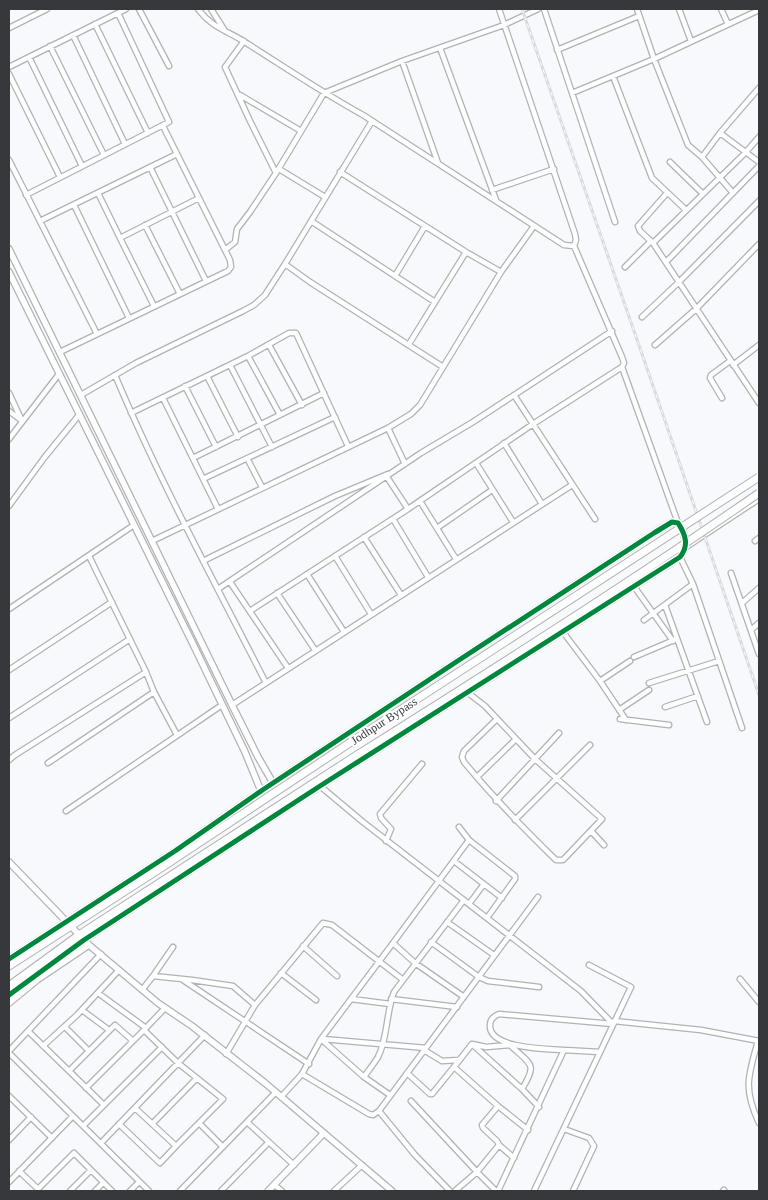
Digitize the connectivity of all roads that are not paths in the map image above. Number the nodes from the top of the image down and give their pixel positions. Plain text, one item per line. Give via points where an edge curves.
1 (48, 9) edge
2 (126, 9) edge
3 (140, 9) edge
4 (198, 9) edge
5 (211, 9) edge
6 (499, 9) edge
7 (538, 9) edge
8 (544, 9) edge
9 (637, 9) edge
10 (679, 9) edge
11 (721, 9) edge
12 (759, 10) edge
13 (118, 13) junction
14 (639, 16) junction
15 (95, 24) junction
16 (504, 24) junction
17 (728, 24) junction
18 (9, 28) edge
19 (226, 32) junction
20 (73, 35) junction
21 (244, 41) junction
22 (691, 41) junction
23 (50, 46) junction
24 (440, 48) junction
25 (557, 50) junction
26 (30, 57) junction
27 (654, 59) junction
28 (402, 61) junction
29 (169, 66) dead end
30 (9, 67) edge
31 (9, 74) edge
32 (613, 76) junction
33 (759, 88) edge
34 (324, 92) junction
35 (572, 93) junction
36 (239, 94) junction
37 (372, 121) junction
38 (163, 126) junction
39 (301, 131) junction
40 (148, 133) junction
41 (720, 133) junction
42 (759, 137) edge
43 (125, 144) junction
44 (746, 152) junction
45 (177, 154) junction
46 (104, 155) junction
47 (702, 157) junction
48 (9, 160) edge
49 (670, 162) dead end
50 (759, 162) edge
51 (438, 164) junction
52 (82, 166) junction
53 (759, 166) edge
54 (150, 167) junction
55 (554, 169) junction
56 (278, 171) junction
57 (340, 172) junction
58 (60, 177) junction
59 (719, 178) junction
60 (492, 190) junction
61 (98, 193) junction
62 (667, 193) junction
63 (733, 193) junction
64 (703, 194) junction
65 (26, 195) junction
66 (200, 198) junction
67 (325, 198) junction
68 (759, 201) edge
69 (497, 202) junction
70 (74, 205) junction
71 (686, 210) junction
72 (172, 212) junction
73 (40, 221) junction
74 (312, 221) junction
75 (615, 222) dead end
76 (145, 225) junction
77 (425, 226) junction
78 (534, 226) junction
79 (120, 238) junction
80 (652, 242) junction
81 (759, 244) edge
82 (574, 246) junction
83 (9, 249) edge
84 (225, 250) junction
85 (466, 252) junction
86 (666, 262) junction
87 (285, 264) junction
88 (625, 267) dead end
89 (9, 272) edge
90 (501, 272) junction
91 (395, 276) junction
92 (206, 281) junction
93 (679, 282) junction
94 (180, 294) junction
95 (435, 302) junction
96 (154, 306) junction
97 (696, 309) junction
98 (642, 317) dead end
99 (129, 318) junction
100 (612, 331) junction
101 (97, 334) junction
102 (409, 344) junction
103 (269, 345) junction
104 (655, 345) dead end
105 (759, 345) edge
106 (60, 352) junction
107 (248, 356) junction
108 (732, 363) junction
109 (230, 365) junction
110 (443, 367) junction
111 (622, 367) junction
112 (58, 374) junction
113 (115, 375) junction
114 (207, 376) junction
115 (186, 386) junction
116 (9, 393) edge
117 (324, 393) junction
118 (81, 395) junction
119 (514, 395) junction
120 (163, 398) junction
121 (722, 398) dead end
122 (759, 403) edge
123 (302, 405) junction
124 (9, 410) edge
125 (131, 413) junction
126 (79, 415) junction
127 (280, 415) junction
128 (334, 417) junction
129 (22, 421) junction
130 (533, 424) junction
131 (260, 425) junction
132 (388, 428) junction
133 (238, 436) junction
134 (9, 439) edge
135 (504, 444) junction
136 (348, 446) junction
137 (216, 447) junction
138 (272, 447) junction
139 (193, 458) junction
140 (248, 460) junction
141 (476, 463) junction
142 (405, 464) junction
143 (396, 470) junction
144 (387, 477) junction
145 (759, 477) edge
146 (203, 479) junction
147 (572, 485) junction
148 (262, 487) junction
149 (492, 490) junction
150 (759, 493) edge
151 (759, 499) edge
152 (420, 501) junction
153 (542, 504) junction
154 (9, 506) edge
155 (218, 509) junction
156 (408, 509) junction
157 (393, 518) junction
158 (595, 519) dead end
159 (513, 522) junction
160 (678, 523) junction
161 (185, 524) junction
162 (134, 525) junction
163 (437, 528) junction
164 (364, 537) junction
165 (152, 540) junction
166 (686, 545) junction
167 (89, 556) junction
168 (335, 556) junction
169 (680, 557) junction
170 (456, 558) junction
171 (203, 561) junction
172 (731, 573) dead end
173 (307, 574) junction
174 (428, 577) junction
175 (230, 582) junction
176 (693, 584) junction
177 (633, 585) junction
178 (759, 588) edge
179 (218, 589) junction
180 (277, 593) junction
181 (400, 595) junction
182 (112, 602) junction
183 (742, 603) junction
184 (665, 605) junction
185 (9, 609) edge
186 (250, 611) junction
187 (654, 613) junction
188 (371, 614) junction
189 (644, 620) dead end
190 (759, 623) edge
191 (751, 630) junction
192 (344, 632) junction
193 (562, 632) junction
194 (130, 639) junction
195 (675, 640) junction
196 (315, 650) junction
197 (759, 654) edge
198 (719, 661) junction
199 (288, 668) junction
200 (9, 670) edge
201 (689, 670) junction
202 (146, 672) junction
203 (600, 682) junction
204 (266, 683) junction
205 (649, 683) dead end
206 (649, 690) dead end
207 (154, 692) junction
208 (467, 692) junction
209 (698, 696) junction
210 (222, 705) junction
211 (232, 705) junction
212 (665, 707) dead end
213 (619, 710) junction
214 (9, 718) edge
215 (497, 718) junction
216 (620, 719) dead end
217 (626, 720) junction
218 (708, 722) dead end
219 (670, 725) dead end
220 (742, 728) dead end
221 (559, 733) dead end
222 (177, 736) junction
223 (516, 739) junction
224 (590, 745) dead end
225 (535, 758) junction
226 (9, 760) edge
227 (48, 762) dead end
228 (422, 764) dead end
229 (477, 777) junction
230 (557, 778) junction
231 (273, 783) junction
232 (320, 786) junction
233 (261, 791) junction
234 (496, 801) junction
235 (66, 811) dead end
236 (515, 820) junction
237 (459, 827) dead end
238 (591, 831) junction
239 (386, 840) junction
240 (469, 840) junction
241 (604, 845) dead end
242 (454, 861) junction
243 (9, 862) edge
244 (439, 881) junction
245 (484, 884) junction
246 (538, 897) dead end
247 (502, 898) junction
248 (464, 900) junction
249 (469, 904) junction
250 (488, 918) junction
251 (447, 922) junction
252 (68, 924) junction
253 (509, 935) junction
254 (82, 938) junction
255 (432, 942) junction
256 (393, 943) junction
257 (89, 945) junction
258 (303, 946) junction
259 (173, 947) dead end
260 (100, 954) junction
261 (494, 955) junction
262 (9, 959) edge
263 (379, 961) junction
264 (416, 963) junction
265 (589, 965) dead end
266 (9, 966) edge
267 (119, 970) junction
268 (281, 973) junction
269 (153, 976) junction
270 (337, 976) dead end
271 (478, 977) junction
272 (402, 979) junction
273 (740, 979) dead end
274 (183, 980) junction
275 (9, 986) edge
276 (539, 987) dead end
277 (142, 990) junction
278 (98, 992) junction
279 (9, 995) edge
280 (464, 997) junction
281 (351, 999) junction
282 (316, 1000) dead end
283 (390, 1002) junction
284 (759, 1002) edge
285 (9, 1003) edge
286 (255, 1005) junction
287 (457, 1007) junction
288 (165, 1008) junction
289 (82, 1010) junction
290 (245, 1022) junction
291 (614, 1023) junction
292 (65, 1027) junction
293 (145, 1029) junction
294 (109, 1030) junction
295 (28, 1031) junction
296 (759, 1034) edge
297 (204, 1035) junction
298 (322, 1039) junction
299 (133, 1041) junction
300 (757, 1041) edge
301 (383, 1044) junction
302 (472, 1044) junction
303 (510, 1045) junction
304 (43, 1046) junction
305 (162, 1046) junction
306 (425, 1049) junction
307 (564, 1050) junction
308 (89, 1051) junction
309 (9, 1052) edge
310 (600, 1052) junction
311 (226, 1054) junction
312 (458, 1060) junction
313 (178, 1063) junction
314 (309, 1064) junction
315 (454, 1067) junction
316 (69, 1072) junction
317 (407, 1073) junction
318 (302, 1074) junction
319 (364, 1077) junction
320 (197, 1078) junction
321 (86, 1088) junction
322 (522, 1089) junction
323 (278, 1094) junction
324 (390, 1095) junction
325 (9, 1096) edge
326 (411, 1101) dead end
327 (104, 1105) junction
328 (498, 1106) junction
329 (539, 1107) junction
330 (135, 1108) junction
331 (379, 1111) junction
332 (73, 1116) junction
333 (30, 1117) junction
334 (247, 1122) junction
335 (759, 1123) edge
336 (119, 1124) junction
337 (152, 1124) junction
338 (199, 1124) junction
339 (83, 1126) junction
340 (564, 1129) junction
341 (9, 1130) edge
342 (528, 1130) junction
343 (14, 1135) junction
344 (326, 1135) junction
345 (52, 1138) junction
346 (9, 1140) edge
347 (270, 1142) junction
348 (100, 1143) junction
349 (499, 1145) junction
350 (176, 1146) junction
351 (223, 1147) junction
352 (514, 1158) junction
353 (294, 1165) junction
354 (362, 1165) junction
355 (91, 1170) junction
356 (19, 1171) junction
357 (477, 1172) junction
358 (9, 1182) edge
359 (139, 1182) junction
360 (103, 1183) junction
361 (185, 1186) junction
362 (39, 1190) edge
363 (277, 1190) edge
364 (70, 1191) edge
365 (95, 1191) edge
366 (112, 1191) edge
367 (130, 1191) edge
368 (149, 1191) edge
369 (180, 1191) edge
370 (191, 1191) edge
371 (221, 1191) edge
372 (268, 1191) edge
373 (334, 1191) edge
374 (392, 1191) edge
375 (450, 1191) edge
376 (456, 1191) edge
377 (497, 1191) edge
378 (534, 1191) edge
379 (573, 1191) edge

1 - 18 street
2 - 13 street
3 - 29 street
4 - 19 street via 206,20
5 - 19 street
6 - 16 street
7 - 16 street
8 - 25 street
9 - 14 street
10 - 22 street
11 - 17 street
12 - 17 street
13 - 15 street
13 - 38 street via 170,122
14 - 25 street
14 - 27 street
15 - 20 street
15 - 40 street
16 - 24 street
16 - 55 street
17 - 22 street
19 - 21 street
20 - 23 street
20 - 43 street
21 - 34 street
21 - 36 street via 225,67
22 - 27 street
23 - 26 street
23 - 46 street
24 - 28 street
24 - 60 street
25 - 35 street
26 - 30 street
26 - 52 street
27 - 32 street
27 - 47 street via 688,145
28 - 34 street
28 - 51 street
31 - 58 street
32 - 35 street
32 - 62 street via 652,178
33 - 41 street
34 - 37 street
34 - 39 street
35 - 75 street
36 - 39 street
36 - 56 street
37 - 51 street
37 - 57 street
38 - 40 street
38 - 45 street
39 - 56 street
40 - 43 street
41 - 44 street
41 - 47 street
42 - 44 street
43 - 46 street
44 - 50 street
44 - 59 street
45 - 54 street
45 - 66 street
46 - 52 street
47 - 59 street
48 - 65 street
49 - 64 street
51 - 69 street
52 - 58 street
53 - 63 street
54 - 61 street
54 - 72 street
55 - 60 street
55 - 82 street via 575,234
56 - 67 street
56 - 84 street via 237,229 235,242
57 - 67 street
57 - 77 street
58 - 65 street
59 - 63 street
59 - 64 street
60 - 69 street
61 - 70 street
61 - 79 street
62 - 71 street
62 - 80 street via 638,226
63 - 86 street
64 - 71 street
65 - 73 street
66 - 72 street
66 - 84 street
67 - 74 street
68 - 93 street
69 - 78 street
70 - 73 street
70 - 99 street
71 - 80 street
72 - 76 street
72 - 92 street
73 - 101 street
74 - 87 street
74 - 91 street
76 - 79 street
76 - 94 street
77 - 85 street
77 - 91 street
78 - 82 street via 564,245
78 - 90 street
79 - 96 street
80 - 86 street
80 - 88 street
81 - 97 street
82 - 100 street
83 - 106 street
84 - 92 street via 231,267
85 - 90 street
85 - 95 street
86 - 93 street
87 - 102 street
87 - 113 street via 254,306
89 - 112 street
90 - 110 street
91 - 95 street
92 - 94 street
93 - 97 street
93 - 98 street
94 - 96 street
95 - 102 street
96 - 99 street
97 - 104 street
97 - 108 street
99 - 101 street
100 - 111 street via 624,363
100 - 119 street
101 - 106 street
102 - 110 street
103 - 107 street
103 - 117 street via 289,333 296,333
103 - 123 street
105 - 108 street
106 - 118 street
107 - 109 street
107 - 127 street
108 - 121 street via 710,378
108 - 122 street
109 - 114 street
109 - 131 street
110 - 132 street via 420,405
111 - 130 street
111 - 160 street
112 - 126 street
112 - 129 street
113 - 118 street
113 - 125 street
114 - 115 street
114 - 133 street
115 - 120 street
115 - 137 street
116 - 129 street
117 - 123 street
117 - 128 street
118 - 165 street
119 - 130 street
119 - 142 street
120 - 125 street
120 - 139 street
123 - 127 street
124 - 129 street
125 - 161 street
126 - 154 street
126 - 162 street
127 - 131 street
128 - 136 street
128 - 138 street
129 - 134 street
130 - 135 street
130 - 147 street
131 - 133 street
131 - 138 street
132 - 136 street
132 - 142 street
133 - 137 street
135 - 141 street
135 - 153 street
136 - 148 street
137 - 139 street
138 - 140 street
139 - 146 street
140 - 146 street
140 - 148 street
141 - 149 street
141 - 152 street
142 - 143 street
143 - 144 street
143 - 171 street
144 - 156 street
144 - 175 street
145 - 252 highway, Jodhpur Bypass, bridge via 164,866
146 - 155 street
147 - 153 street
147 - 158 street
148 - 155 street
149 - 159 street
149 - 163 street
150 - 166 highway, bridge
151 - 166 street
152 - 156 street
152 - 163 street
153 - 159 street
155 - 161 street
156 - 157 street
157 - 164 street
157 - 174 street
159 - 170 street
160 - 166 street
160 - 231 street via 672,522 654,533
161 - 165 street
161 - 171 street
162 - 167 street
162 - 210 street
163 - 170 street
164 - 168 street
164 - 181 street
165 - 211 street
166 - 169 street
166 - 254 highway, bridge via 357,755
167 - 182 street
167 - 185 street
168 - 173 street
168 - 188 street
169 - 176 street
169 - 177 street
170 - 174 street
171 - 179 street
172 - 183 street
173 - 180 street
173 - 192 street
174 - 181 street
175 - 179 street
175 - 186 street
176 - 184 street
176 - 198 street
177 - 187 street
177 - 193 street
178 - 183 street
179 - 204 street
180 - 186 street
180 - 196 street
181 - 188 street
182 - 194 street
182 - 200 street
183 - 191 street
184 - 187 street
184 - 195 street
186 - 199 street
187 - 189 street
187 - 195 street
188 - 192 street
190 - 191 street
191 - 197 street
192 - 196 street
193 - 203 street
193 - 208 street
194 - 202 street
194 - 214 street
195 - 201 street
195 - 203 street via 632,659
196 - 199 street
198 - 201 street
198 - 220 street
199 - 204 street
201 - 205 street
201 - 209 street
202 - 207 street
202 - 226 street
203 - 213 street
204 - 211 street
206 - 213 street
207 - 222 street
207 - 227 street
208 - 215 street
208 - 232 street
209 - 212 street
209 - 218 street
210 - 222 street
210 - 233 street
211 - 231 street
213 - 217 street
215 - 223 street
215 - 229 street via 462,753 464,762
216 - 217 street
217 - 219 street
221 - 225 street
222 - 235 street
223 - 225 street
223 - 229 street
224 - 230 street
225 - 230 street
225 - 234 street
228 - 239 street via 380,814 391,829
229 - 234 street
230 - 236 street
230 - 238 street via 602,819
231 - 233 street
232 - 239 street
232 - 254 street
233 - 252 street
234 - 236 street
236 - 238 street via 559,861 566,858
237 - 240 street
238 - 241 street
239 - 244 street
240 - 242 street
240 - 247 street via 515,876
242 - 244 street
242 - 245 street
243 - 252 street
244 - 248 street
244 - 256 street
245 - 247 street
245 - 249 street
246 - 253 street
247 - 250 street
248 - 249 street
248 - 251 street
249 - 250 street
250 - 253 street
251 - 255 street
251 - 261 street
252 - 254 street
252 - 262 street
252 - 266 highway, Jodhpur Bypass
253 - 261 street
253 - 291 street via 581,991
254 - 257 street
254 - 275 highway
254 - 279 street
255 - 264 street
255 - 271 street
256 - 263 street
256 - 264 street
257 - 260 street
257 - 285 street
258 - 263 street via 326,923
258 - 268 street
258 - 270 street
259 - 269 street
260 - 267 street
260 - 295 street
261 - 271 street
263 - 272 street
263 - 281 street
264 - 272 street
264 - 280 street
265 - 291 street via 631,987
267 - 277 street
267 - 278 street
268 - 282 street
268 - 286 street
269 - 274 street
269 - 277 street
271 - 276 street via 496,983
271 - 280 street
272 - 283 street
273 - 284 street
274 - 286 street via 233,986
274 - 290 street
277 - 288 street
278 - 289 street
278 - 293 street
280 - 287 street
281 - 283 street
281 - 298 street
283 - 287 street
283 - 301 street
286 - 290 street
287 - 306 street
288 - 293 street
288 - 297 street
289 - 292 street
289 - 294 street
290 - 311 street
290 - 314 street
291 - 300 street via 702,1030
291 - 303 street via 496,1015 490,1022 490,1030
291 - 310 street
292 - 304 street
292 - 308 street
293 - 299 street
293 - 305 street
294 - 299 street via 115,1025
294 - 308 street
295 - 304 street
295 - 309 street
296 - 300 street
297 - 311 street
297 - 313 street
298 - 301 street
298 - 314 street
298 - 319 street
299 - 321 street
300 - 335 street via 748,1089
301 - 306 street
301 - 319 street via 378,1058
302 - 303 street via 486,1047
302 - 312 street
302 - 322 street
303 - 307 street
303 - 322 street via 531,1067 532,1073
304 - 316 street
305 - 313 street
305 - 327 street
306 - 312 street via 442,1061
306 - 317 street
307 - 310 street
307 - 329 street
308 - 316 street
309 - 332 street
310 - 340 street
311 - 323 street
312 - 315 street
313 - 320 street
313 - 330 street
314 - 318 street
315 - 317 street via 430,1094
315 - 328 street
316 - 321 street
317 - 324 street
318 - 323 street
318 - 331 street via 369,1114
319 - 324 street
320 - 337 street
320 - 338 street via 223,1099
321 - 327 street
322 - 329 street
323 - 334 street
323 - 344 street
324 - 331 street
325 - 333 street
326 - 357 street
327 - 339 street
328 - 342 street
328 - 349 street via 482,1125
329 - 342 street
330 - 336 street
330 - 337 street
331 - 375 street
332 - 339 street
332 - 345 street
333 - 343 street
333 - 345 street
334 - 347 street
334 - 351 street
336 - 348 street
336 - 350 street via 160,1163
337 - 350 street
338 - 350 street
338 - 351 street
339 - 348 street
340 - 378 street
340 - 379 street via 589,1138 594,1146
341 - 343 street
342 - 352 street
343 - 346 street
344 - 353 street
344 - 354 street
344 - 363 street
345 - 356 street
347 - 353 street
347 - 371 street
348 - 359 street
349 - 352 street
349 - 357 street
351 - 361 street
352 - 377 street
353 - 372 street
354 - 373 street
354 - 374 street
355 - 360 street
355 - 362 street via 74,1153
355 - 364 street
356 - 358 street
356 - 362 street
357 - 376 street
357 - 377 street
359 - 367 street
359 - 368 street
360 - 365 street
360 - 366 street
361 - 369 street
361 - 370 street

